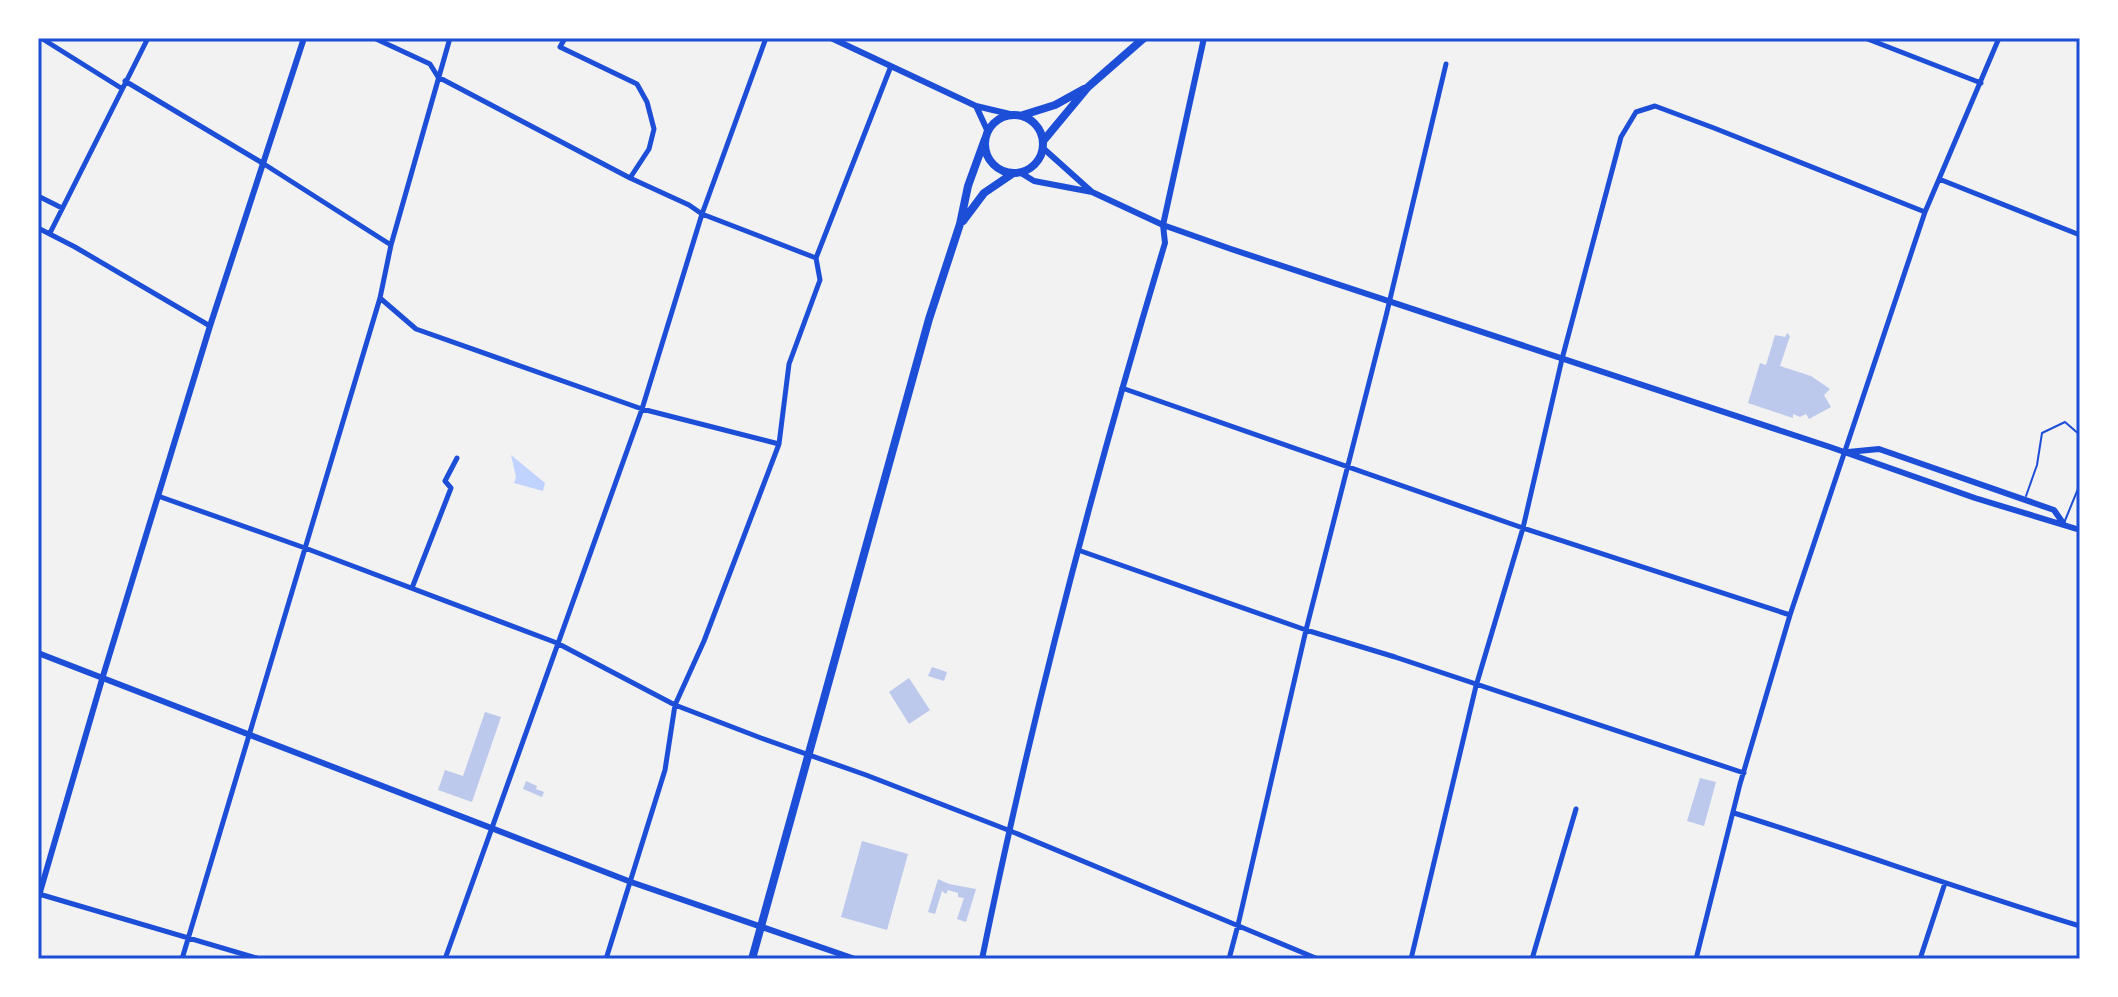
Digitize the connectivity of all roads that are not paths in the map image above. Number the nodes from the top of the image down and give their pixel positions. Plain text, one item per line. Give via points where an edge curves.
1 (41, 38) edge
2 (148, 38) edge
3 (304, 38) edge
4 (374, 38) edge
5 (450, 38) edge
6 (565, 38) edge
7 (766, 38) edge
8 (831, 38) edge
9 (1144, 38) edge
10 (1204, 38) edge
11 (1865, 38) edge
12 (1999, 38) edge
13 (1446, 64) dead end
14 (892, 65) junction
15 (438, 77) junction
16 (125, 81) junction
17 (1981, 83) junction
18 (1088, 87) junction
19 (121, 88) junction
20 (976, 106) junction
21 (1018, 115) junction
22 (986, 135) junction
23 (1044, 144) junction
24 (264, 164) junction
25 (1016, 173) junction
26 (630, 178) junction
27 (1939, 179) junction
28 (1092, 192) junction
29 (38, 196) edge
30 (62, 208) junction
31 (1925, 212) junction
32 (702, 214) junction
33 (960, 224) junction
34 (1163, 225) junction
35 (38, 228) edge
36 (50, 233) junction
37 (2080, 235) edge
38 (391, 245) junction
39 (816, 258) junction
40 (380, 298) junction
41 (1390, 301) junction
42 (210, 326) junction
43 (1562, 359) junction
44 (1122, 388) junction
45 (642, 409) junction
46 (2080, 435) edge
47 (779, 444) junction
48 (1845, 453) junction
49 (457, 458) dead end
50 (1348, 467) junction
51 (2080, 484) edge
52 (158, 496) junction
53 (2025, 499) junction
54 (2064, 524) junction
55 (1523, 528) junction
56 (2080, 530) edge
57 (305, 548) junction
58 (1078, 550) junction
59 (412, 588) junction
60 (1790, 615) junction
61 (1306, 630) junction
62 (557, 643) junction
63 (38, 653) edge
64 (103, 676) junction
65 (1476, 686) junction
66 (675, 705) junction
67 (250, 733) junction
68 (809, 754) junction
69 (1744, 773) junction
70 (1576, 809) dead end
71 (1734, 813) junction
72 (491, 827) junction
73 (1008, 830) junction
74 (631, 882) junction
75 (1945, 883) junction
76 (38, 896) edge
77 (1238, 925) junction
78 (2080, 926) edge
79 (760, 927) junction
80 (187, 939) junction
81 (182, 959) edge
82 (260, 959) edge
83 (445, 959) edge
84 (606, 959) edge
85 (752, 959) edge
86 (855, 959) edge
87 (982, 959) edge
88 (1229, 959) edge
89 (1318, 959) edge
90 (1411, 959) edge
91 (1532, 959) edge
92 (1696, 959) edge
93 (1920, 959) edge

1 - 19 street
2 - 16 street
3 - 24 main road
4 - 15 street via 430,64
5 - 15 street
6 - 26 street via 560,47 637,84 647,102 654,129 649,149
7 - 32 street
8 - 14 main road
9 - 18 highway
10 - 34 main road
11 - 17 street
12 - 17 street
13 - 41 street
14 - 20 main road
14 - 39 street
15 - 26 street
15 - 38 street
16 - 19 street
16 - 24 street
17 - 27 street
18 - 21 highway via 1055,105
18 - 23 highway
19 - 30 street
20 - 21 main road
20 - 22 main road
21 - 22 highway via 998,120
21 - 23 highway via 1036,124
22 - 25 highway via 990,161
22 - 33 highway
23 - 25 highway via 1036,164
23 - 28 main road
24 - 38 street
24 - 42 main road
25 - 28 main road
25 - 33 highway via 984,193
26 - 32 street
27 - 31 street
27 - 37 street
28 - 34 main road
29 - 30 street
30 - 36 street
31 - 43 street via 1655,106 1636,112 1621,137
31 - 48 street
32 - 39 street
32 - 45 street
33 - 68 highway
34 - 41 main road
34 - 44 main road via 1165,243
35 - 36 street
36 - 42 street
38 - 40 street
39 - 47 street via 820,280 789,364
40 - 45 street via 416,329
40 - 57 street
41 - 43 main road
41 - 50 street
42 - 52 main road
43 - 48 main road
43 - 55 street
44 - 50 street
44 - 58 main road
45 - 47 street
45 - 62 street
46 - 53 lane via 2065,422 2042,433
47 - 66 street
48 - 53 main road via 1879,449
48 - 54 main road
48 - 60 street
49 - 59 street via 445,481 451,488
50 - 55 street
50 - 61 street
51 - 54 lane
52 - 57 street
52 - 64 main road
53 - 54 main road via 2054,510
54 - 56 main road
55 - 60 street
55 - 65 street
57 - 59 street
57 - 67 street
58 - 61 street
58 - 73 main road
59 - 62 street
60 - 69 street
61 - 65 street
61 - 77 street
62 - 66 street
62 - 72 street
63 - 64 main road
64 - 67 main road
64 - 76 main road
65 - 69 street
65 - 90 street
66 - 68 street
66 - 74 street via 665,770
67 - 72 main road
67 - 80 street
68 - 73 street
68 - 79 highway
69 - 71 street
70 - 91 street
71 - 75 street
71 - 92 street
72 - 74 main road
72 - 83 street
73 - 77 street
73 - 87 main road
74 - 79 main road
74 - 84 street
75 - 78 street
75 - 93 street
76 - 80 street
77 - 88 street
77 - 89 street
79 - 85 highway
79 - 86 main road
80 - 81 street
80 - 82 street

